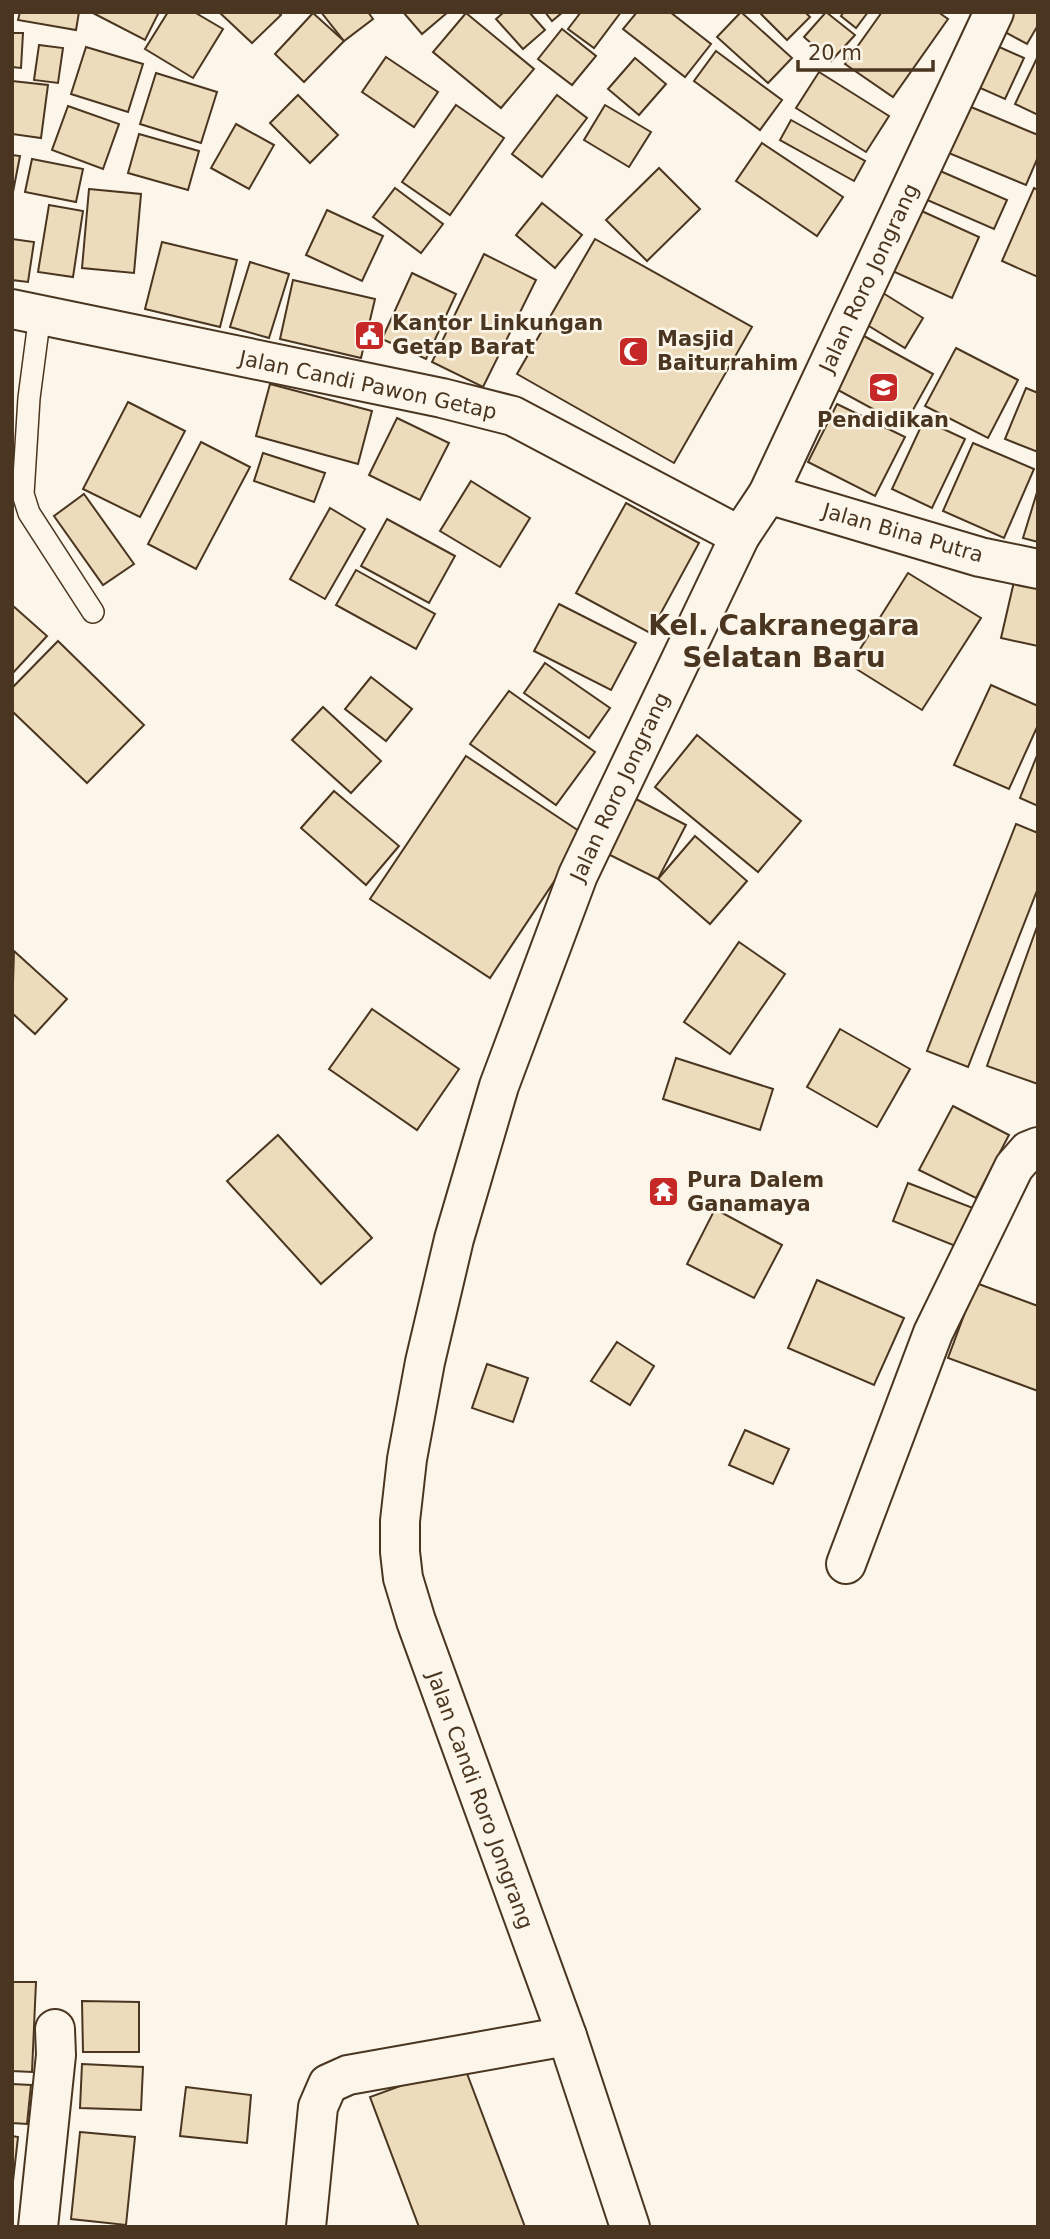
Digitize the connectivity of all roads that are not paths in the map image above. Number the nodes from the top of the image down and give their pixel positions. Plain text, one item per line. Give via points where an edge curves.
1 (994, 12) edge
2 (26, 312) edge
3 (768, 494) junction
4 (740, 536) junction
5 (1038, 569) edge
6 (93, 612) dead end
7 (1038, 1147) edge
8 (425, 1362) joint
9 (846, 1564) dead end
10 (55, 2029) dead end
11 (566, 2036) junction
12 (38, 2227) edge
13 (306, 2227) edge
14 (630, 2227) edge

1 - 3 street, Jalan Roro Jongrang
2 - 4 street, Jalan Candi Pawon Getap via 513,416
2 - 6 lane via 29,398 23,494 29,513
3 - 4 street, Jalan Roro Jongrang
3 - 5 street, Jalan Bina Putra via 980,557
4 - 8 street, Jalan Roro Jongrang via 559,920 499,1086 454,1239
7 - 9 street via 1014,1167 933,1333
8 - 11 street, Jalan Candi Roro Jongrang via 404,1484 403,1578
10 - 12 street
11 - 13 street via 348,2075 328,2084 318,2107
11 - 14 street, Jalan Candi Roro Jongrang

